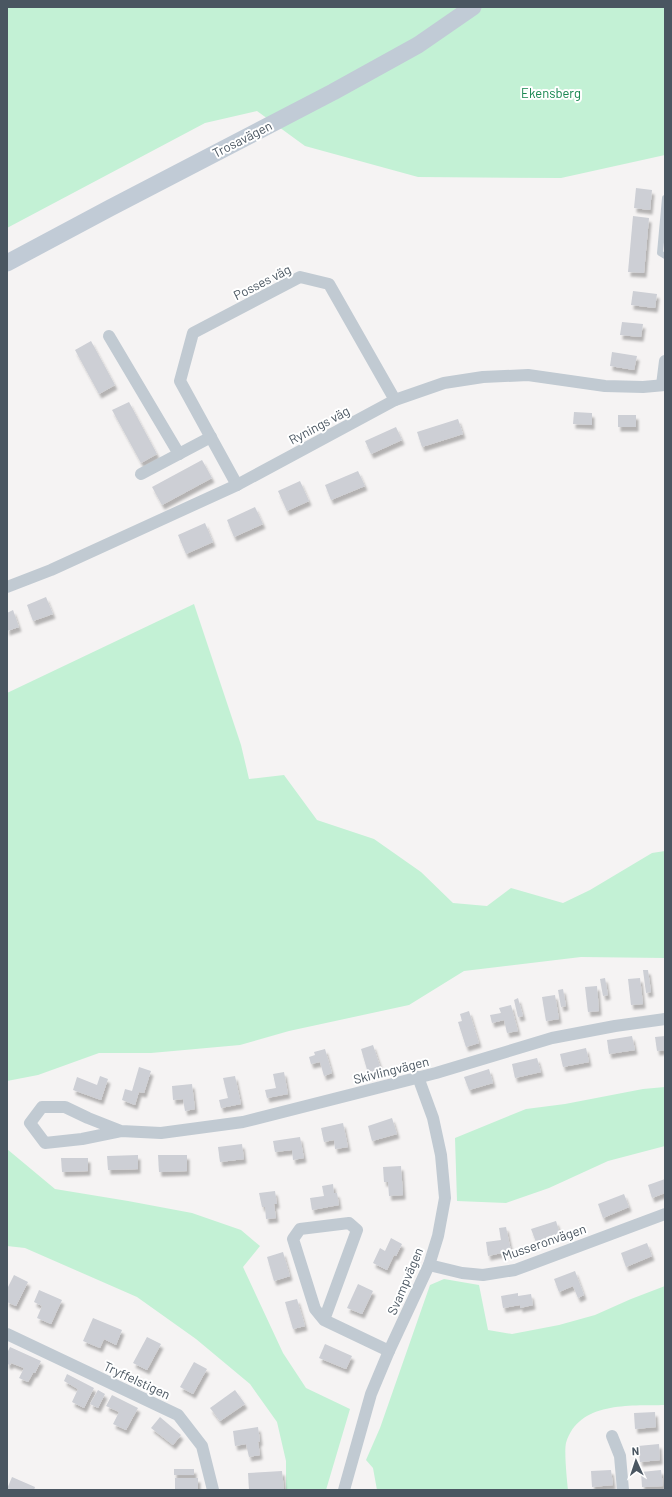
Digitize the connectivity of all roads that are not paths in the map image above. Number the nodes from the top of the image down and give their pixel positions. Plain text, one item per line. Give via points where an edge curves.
1 (472, 7) edge
2 (665, 198) edge
3 (665, 256) edge
4 (7, 263) edge
5 (109, 336) dead end
6 (665, 362) edge
7 (663, 385) edge
8 (395, 400) junction
9 (211, 437) junction
10 (178, 454) junction
11 (142, 474) dead end
12 (237, 485) junction
13 (7, 587) edge
14 (665, 1019) edge
15 (418, 1077) junction
16 (121, 1131) junction
17 (665, 1214) edge
18 (430, 1265) junction
19 (324, 1320) junction
20 (7, 1334) edge
21 (389, 1351) junction
22 (612, 1436) dead end
23 (213, 1490) edge
24 (344, 1490) edge
25 (623, 1490) edge

1 - 4 main road, Trosavägen via 418,45 333,92
2 - 3 lane via 660,253
5 - 10 street
6 - 7 street
7 - 8 street, Rynings väg via 605,386 528,375 483,377 444,383
8 - 9 street, Posses väg via 329,284 300,277 193,333 180,381
8 - 12 street, Rynings väg
9 - 10 street
9 - 12 street, Posses väg
10 - 11 street
12 - 13 street, Rynings väg via 51,570
14 - 15 street, Skivlingvägen via 552,1038
15 - 16 street, Skivlingvägen via 244,1122 161,1133
15 - 18 street, Svampvägen via 433,1118 441,1155 445,1198
16 - 16 street, Skivlingvägen via 44,1143 30,1122 42,1107 65,1106
17 - 18 street, Musseronvägen via 515,1270 483,1275
18 - 21 street, Svampvägen
19 - 19 street via 315,1309 293,1239 300,1229 349,1223 357,1230
19 - 21 street
20 - 23 street, Tryffelstigen via 178,1415 202,1446
21 - 24 street, Svampvägen via 371,1394
22 - 25 street via 620,1456

